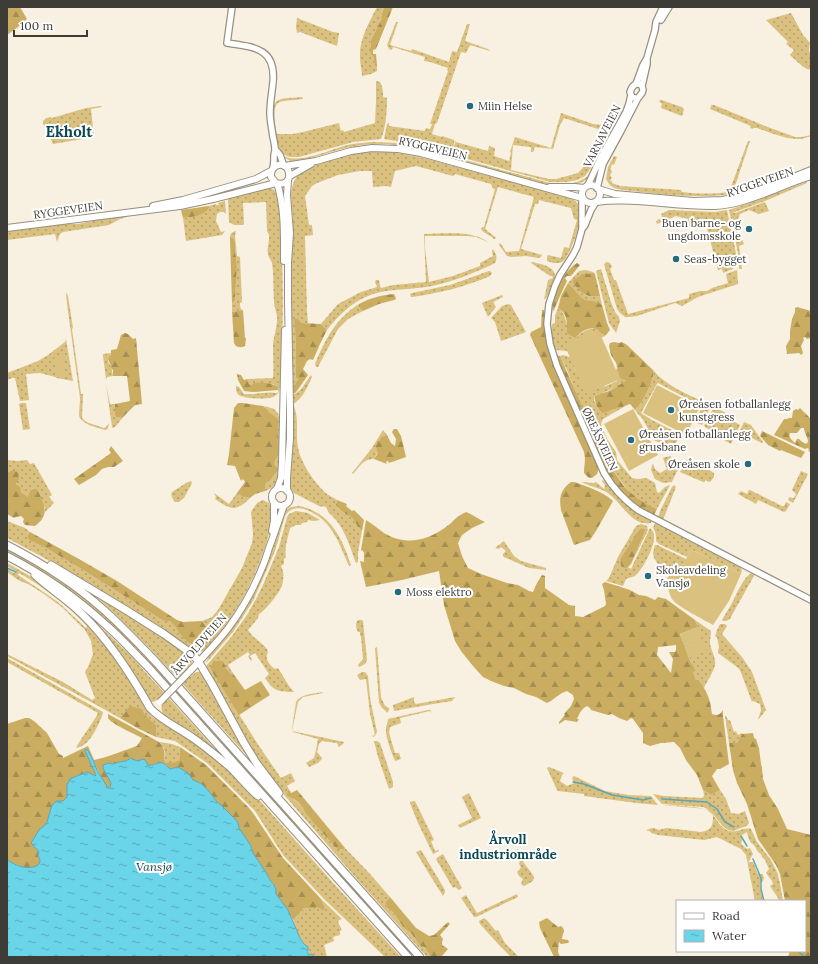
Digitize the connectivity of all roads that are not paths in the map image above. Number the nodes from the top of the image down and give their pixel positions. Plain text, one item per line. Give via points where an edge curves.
1 (232, 7) edge
2 (663, 7) edge
3 (669, 7) edge
4 (655, 30) junction
5 (646, 58) junction
6 (636, 84) junction
7 (642, 86) junction
8 (631, 95) junction
9 (638, 98) junction
10 (275, 149) junction
11 (316, 161) junction
12 (285, 166) junction
13 (272, 169) junction
14 (811, 170) edge
15 (811, 176) edge
16 (289, 178) junction
17 (276, 183) junction
18 (586, 187) junction
19 (545, 188) junction
20 (598, 188) junction
21 (582, 198) junction
22 (596, 202) junction
23 (132, 211) junction
24 (7, 228) edge
25 (582, 229) junction
26 (276, 489) junction
27 (287, 491) junction
28 (274, 502) junction
29 (284, 505) junction
30 (271, 541) junction
31 (7, 545) edge
32 (23, 554) junction
33 (7, 556) edge
34 (19, 562) junction
35 (811, 600) edge
36 (199, 661) junction
37 (152, 710) junction
38 (269, 802) junction
39 (288, 809) junction
40 (408, 957) edge
41 (420, 957) edge

1 - 10 street via 227,43 257,48 266,54 272,64 270,115
2 - 4 street, VARNAVEIEN
3 - 4 street, VARNAVEIEN
4 - 5 street, VARNAVEIEN
5 - 6 street, VARNAVEIEN
5 - 7 street, VARNAVEIEN
6 - 7 street
6 - 8 street, VARNAVEIEN via 631,89
7 - 9 street, VARNAVEIEN via 642,93
8 - 9 street, VARNAVEIEN
8 - 18 street, VARNAVEIEN via 626,112
9 - 20 street, VARNAVEIEN via 603,164
10 - 12 street
10 - 13 street
11 - 12 main road, RYGGEVEIEN
11 - 16 main road, RYGGEVEIEN
11 - 19 main road, RYGGEVEIEN via 358,150 398,149
12 - 13 main road via 278,165
12 - 16 main road
13 - 17 main road via 271,177
13 - 23 main road, RYGGEVEIEN via 256,179 184,200
14 - 20 main road, RYGGEVEIEN via 756,192 722,200 648,198 615,194
15 - 22 main road, RYGGEVEIEN via 726,205 701,206 614,200
16 - 17 main road via 283,183
16 - 27 main road via 287,195 290,233 290,438
17 - 23 main road, RYGGEVEIEN via 193,203
17 - 26 main road via 281,193 283,208 285,326 282,467
18 - 19 main road, RYGGEVEIEN
18 - 20 main road via 593,185
18 - 21 main road
19 - 21 main road, RYGGEVEIEN
20 - 22 main road via 600,198
21 - 22 main road via 586,203
21 - 25 street, ØREÅSVEIEN
22 - 25 street, ØREÅSVEIEN
23 - 24 main road, RYGGEVEIEN
25 - 35 street, ØREÅSVEIEN via 573,255 553,292 548,310 548,331 557,366 610,483 638,510
26 - 27 main road via 282,488
26 - 28 main road via 272,496
27 - 29 main road via 289,499
28 - 29 main road via 277,505
28 - 30 main road
29 - 30 main road
30 - 36 main road, ÅRVOLDVEIEN via 259,575 242,607 229,627
31 - 32 highway
32 - 36 highway via 34,555 126,610
32 - 39 highway via 66,580 121,626
33 - 34 highway
34 - 37 highway via 68,601 97,629 131,674
34 - 38 highway via 67,592 108,627 149,668
36 - 37 main road, ÅRVOLDVEIEN, bridge
36 - 39 highway via 247,748 285,800
37 - 38 highway via 214,754 258,796
38 - 40 highway
39 - 41 highway

